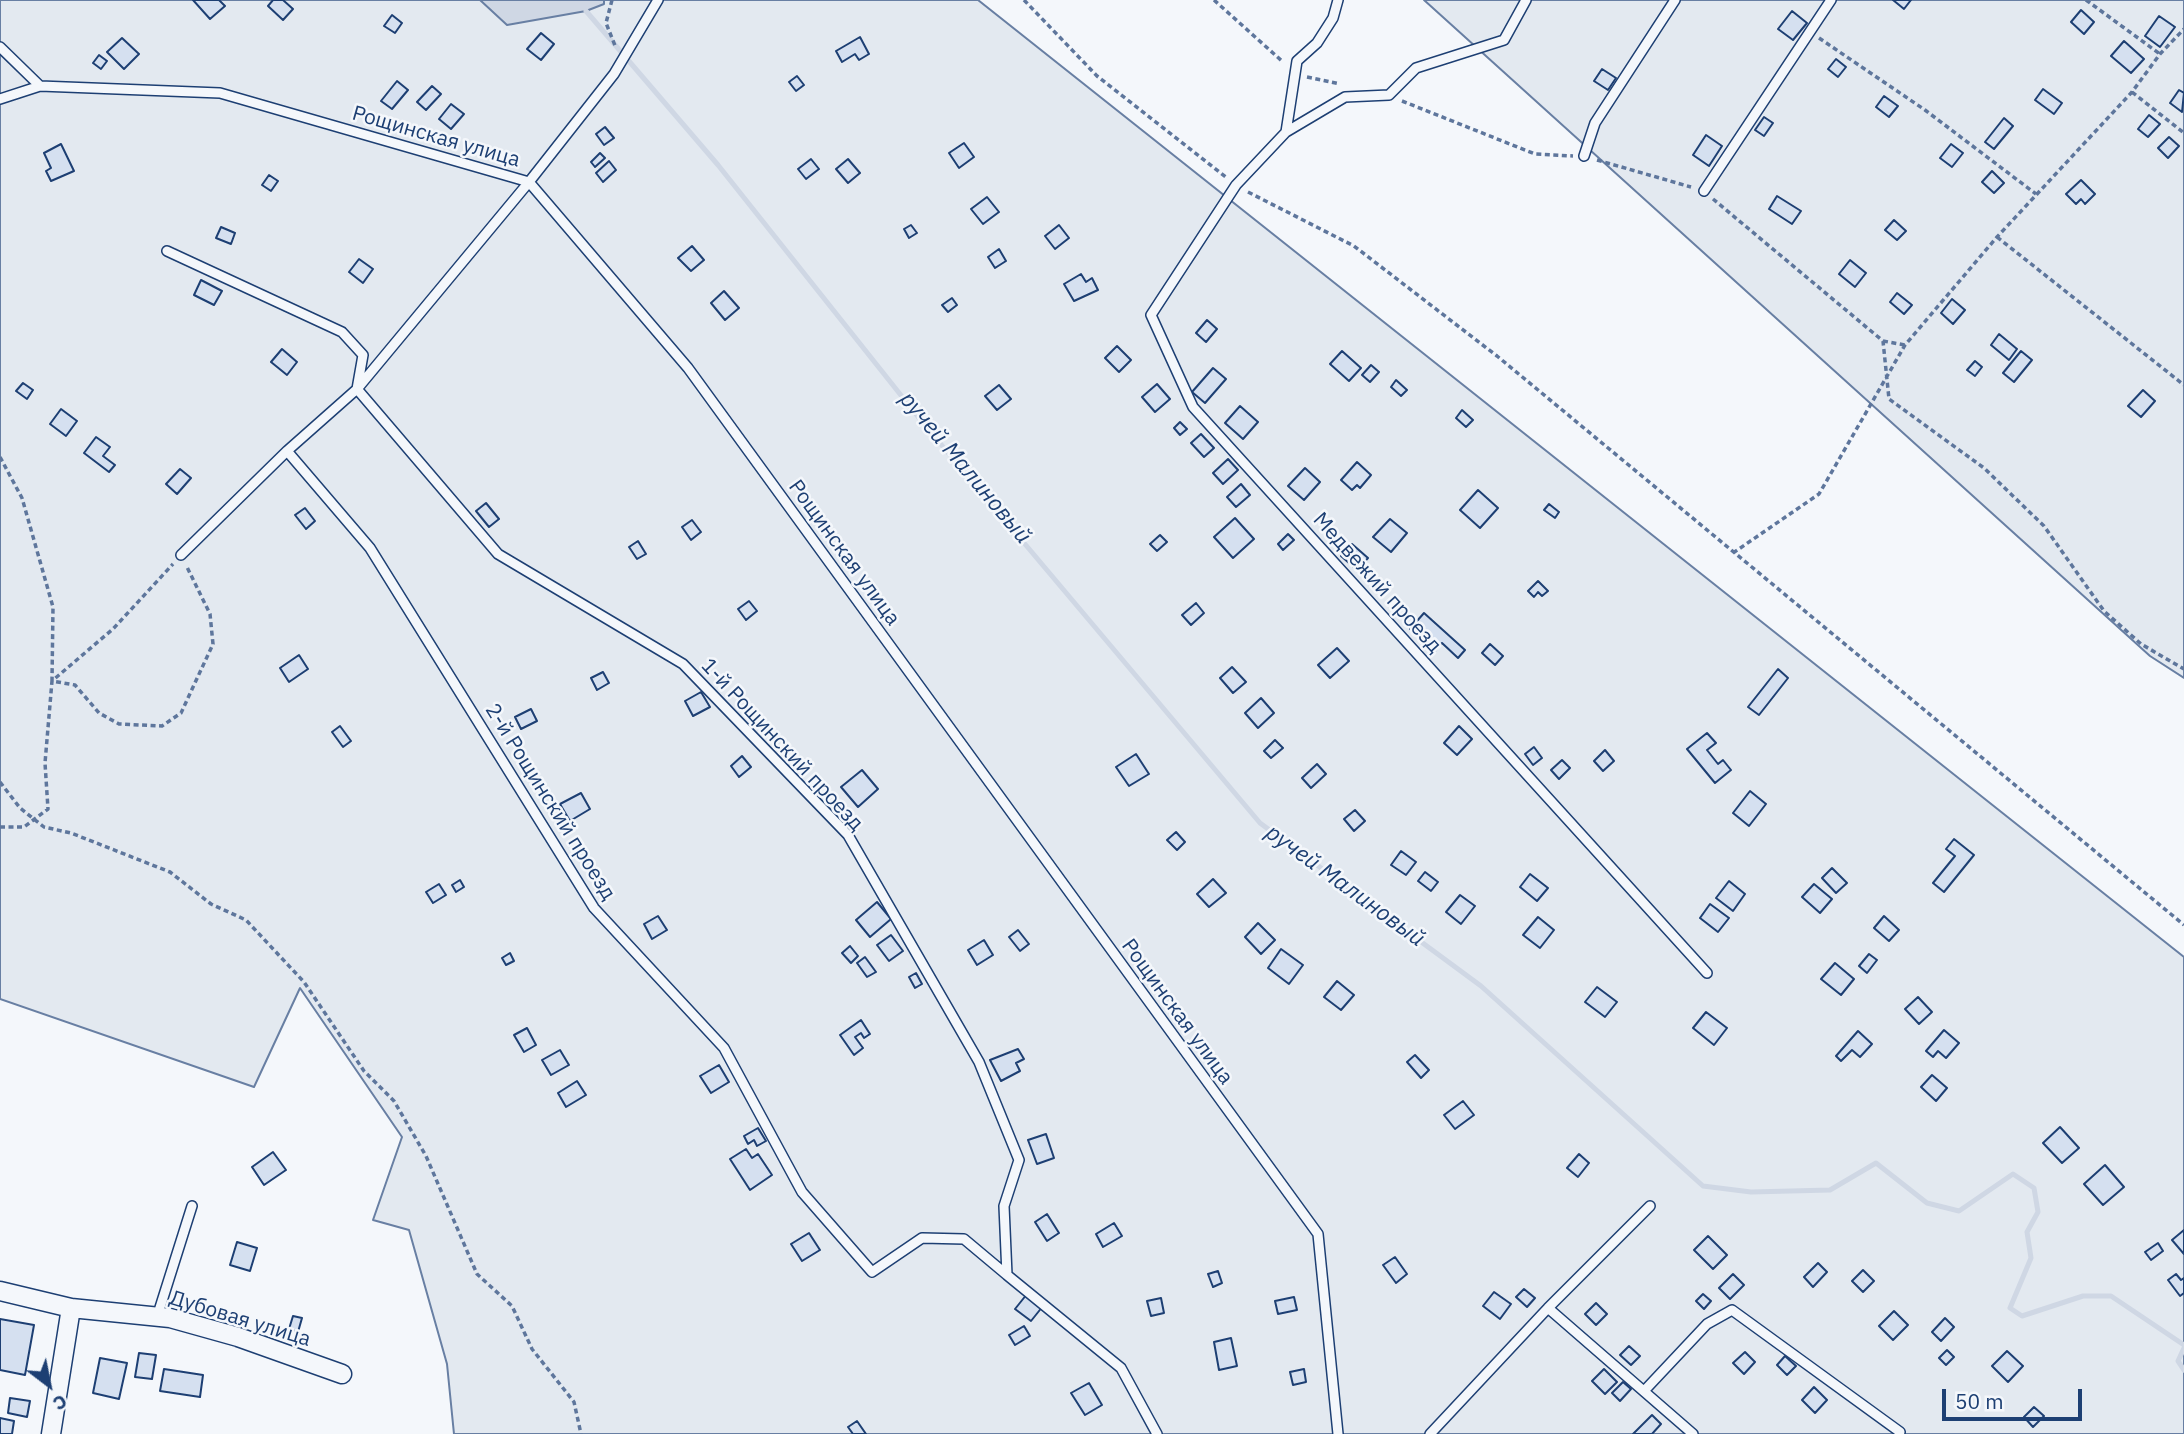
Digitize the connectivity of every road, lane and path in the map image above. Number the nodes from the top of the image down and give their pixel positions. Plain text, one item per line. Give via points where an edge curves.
1 (612, 0) edge
2 (658, 0) edge
3 (1024, 0) edge
4 (1214, 0) edge
5 (1338, 0) edge
6 (1526, 0) edge
7 (1675, 0) edge
8 (1832, 0) edge
9 (2086, 0) edge
10 (2184, 29) edge
11 (1811, 33) junction
12 (0, 47) edge
13 (2160, 54) junction
14 (614, 74) junction
15 (1297, 74) junction
16 (40, 86) junction
17 (1349, 86) dead end
18 (2132, 92) junction
19 (1388, 95) junction
20 (0, 99) edge
21 (1286, 132) junction
22 (2184, 133) edge
23 (1584, 156) junction
24 (529, 182) junction
25 (1236, 186) junction
26 (1704, 191) junction
27 (2036, 194) junction
28 (1997, 237) junction
29 (167, 251) dead end
30 (1883, 341) junction
31 (1905, 345) junction
32 (1885, 376) junction
33 (2184, 385) edge
34 (357, 389) junction
35 (287, 451) junction
36 (0, 457) edge
37 (1733, 553) junction
38 (181, 555) junction
39 (2184, 669) edge
40 (52, 681) junction
41 (0, 782) edge
42 (34, 820) junction
43 (0, 827) edge
44 (2184, 925) edge
45 (1707, 972) dead end
46 (192, 1206) dead end
47 (1650, 1206) dead end
48 (1007, 1275) junction
49 (0, 1291) edge
50 (71, 1308) junction
51 (1548, 1308) junction
52 (157, 1317) junction
53 (342, 1374) dead end
54 (1643, 1391) junction
55 (1900, 1432) dead end
56 (51, 1434) edge
57 (581, 1434) edge
58 (1157, 1434) edge
59 (1338, 1434) edge
60 (1430, 1434) edge
61 (1693, 1434) edge

1 - 14 path via 606,23 617,52
2 - 14 lane
3 - 25 path via 1097,76
4 - 15 path
5 - 15 lane via 1317,43 1297,61
6 - 19 lane via 1504,40 1416,68
7 - 23 lane via 1595,123
8 - 11 lane
9 - 13 path
10 - 13 path
11 - 26 lane
11 - 27 path via 1925,110
12 - 16 lane
13 - 18 path
14 - 24 lane
15 - 17 path
15 - 21 lane
16 - 20 lane, Рощинская улица
16 - 24 lane, Рощинская улица via 219,93
18 - 22 path
18 - 27 path
19 - 21 lane via 1345,97
19 - 23 path via 1535,154
21 - 25 lane
23 - 26 path
24 - 34 lane
24 - 59 lane, Рощинская улица via 688,368 1318,1234
25 - 37 path via 1354,246 1497,356
25 - 45 lane, Медвежий проезд via 1151,314 1193,407
26 - 30 path
27 - 28 path
28 - 31 path
28 - 33 path
29 - 34 lane via 342,332 363,355
30 - 31 path
30 - 32 path
31 - 32 path
32 - 37 path via 1819,494
32 - 39 path via 1889,399 1984,468 2044,526 2104,611 2141,644
34 - 35 lane
34 - 48 lane, 1-й Рощинский проезд via 499,554 683,664 848,835 979,1062 1019,1160 1004,1206
35 - 38 lane
35 - 48 lane, 2-й Рощинский проезд via 370,548 594,908 724,1048 802,1192 872,1272 922,1238 964,1239
36 - 40 path via 22,498 53,607
37 - 44 path
38 - 40 path via 113,629
38 - 40 path via 210,614 213,644 181,713 162,726 119,724 99,713 75,685
40 - 42 path via 45,763 48,809
41 - 42 path
42 - 43 path via 24,827
42 - 57 path via 170,872 211,904 246,920 304,982 364,1071 394,1101 426,1156 477,1274 512,1306 532,1349 574,1402
46 - 52 lane
47 - 51 lane
48 - 58 lane via 1121,1368
49 - 50 street, Дубовая улица
50 - 52 street, Дубовая улица
50 - 56 street
51 - 54 lane
51 - 60 lane
52 - 53 street, Дубовая улица via 238,1337
54 - 55 lane via 1707,1324 1732,1310
54 - 61 lane

